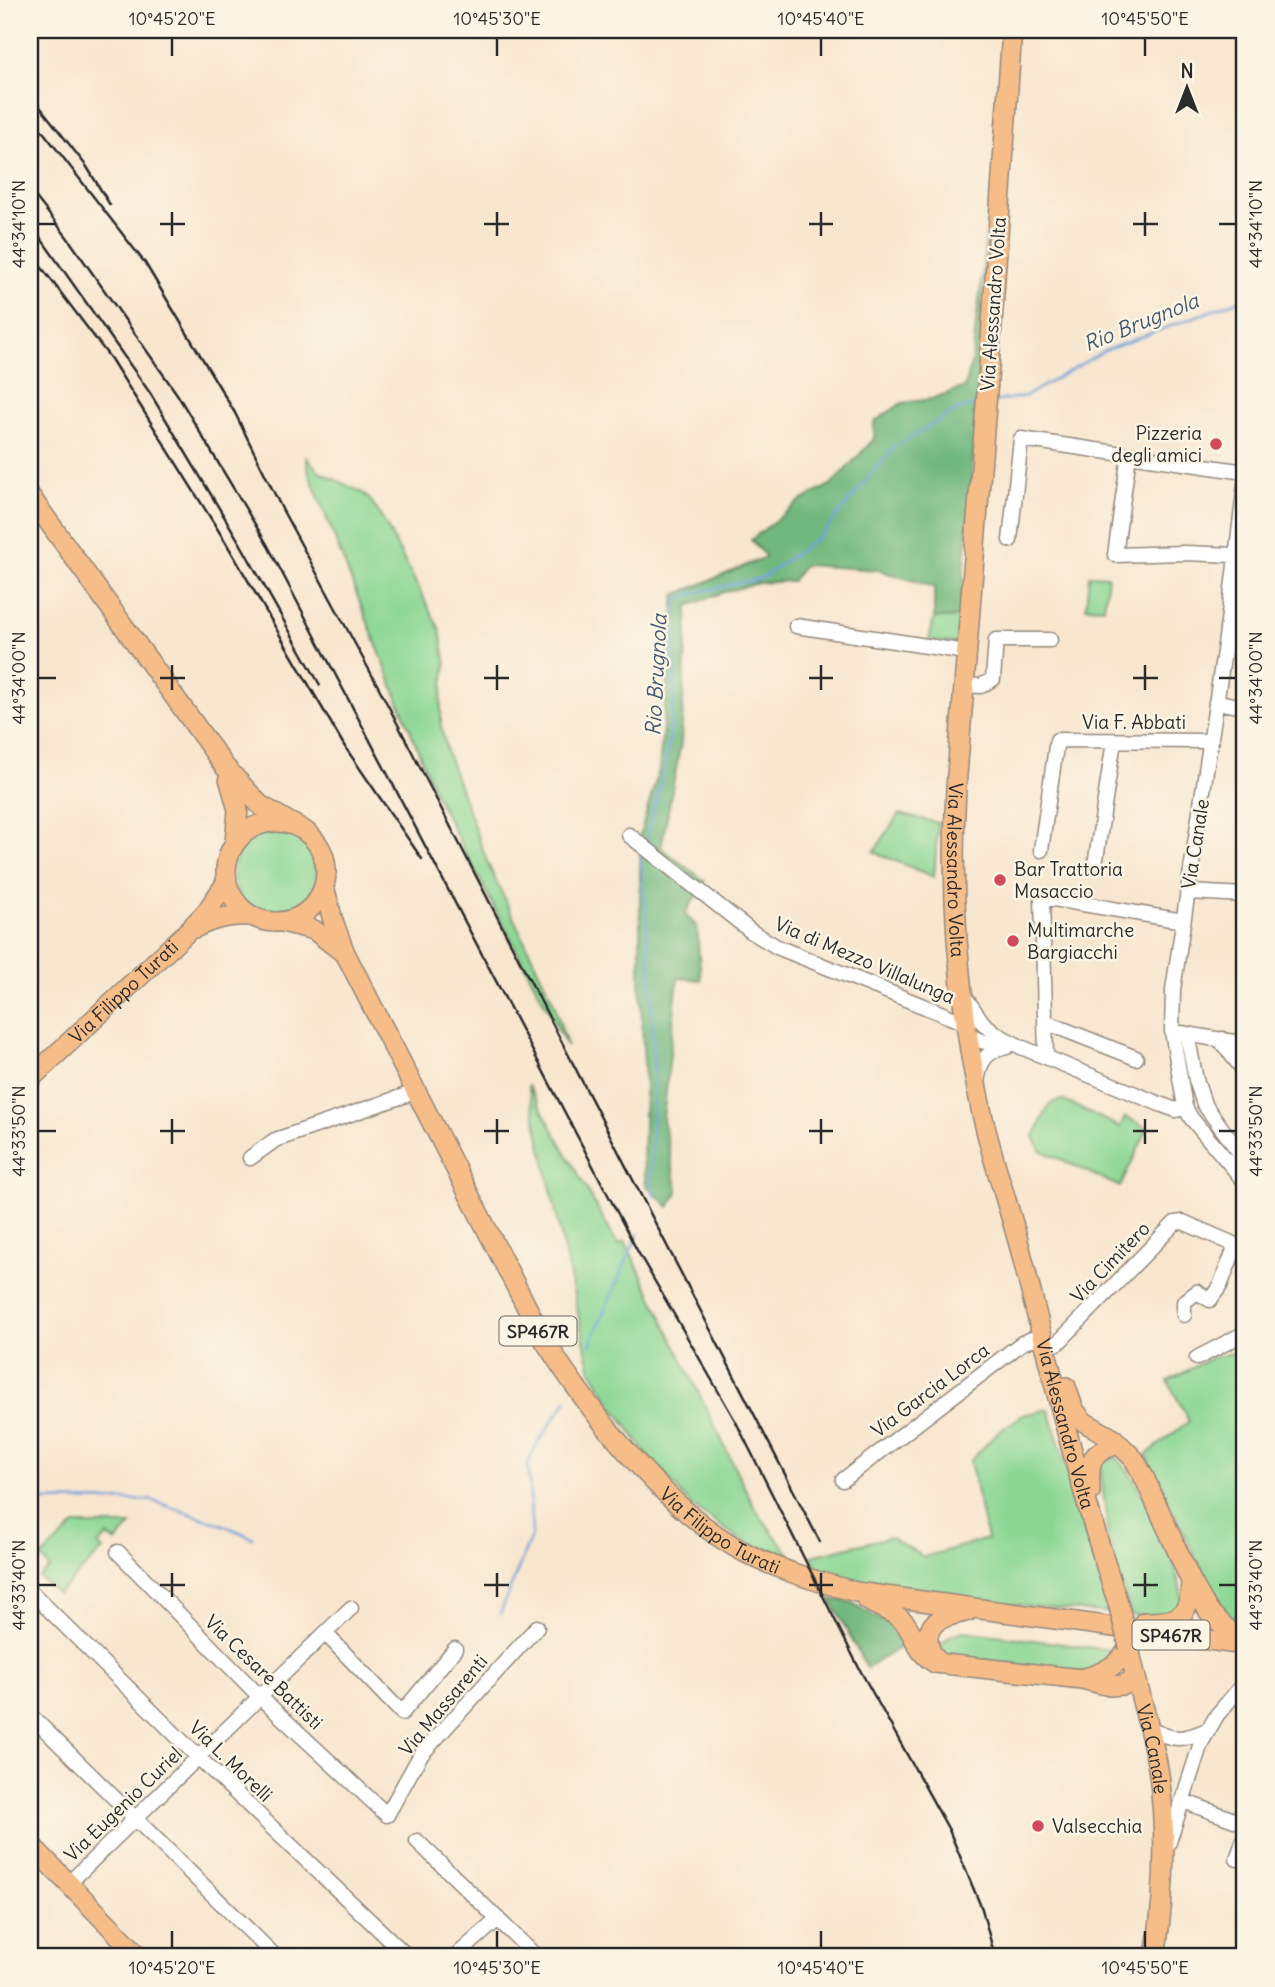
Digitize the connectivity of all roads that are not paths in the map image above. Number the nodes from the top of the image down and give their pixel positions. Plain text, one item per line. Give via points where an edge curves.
1 (1012, 30) edge
2 (1129, 455) junction
3 (1245, 472) edge
4 (1245, 484) edge
5 (30, 496) edge
6 (1010, 540) dead end
7 (1235, 555) junction
8 (1240, 572) edge
9 (796, 626) dead end
10 (1226, 638) junction
11 (1050, 640) dead end
12 (1245, 641) edge
13 (966, 652) junction
14 (964, 685) junction
15 (1216, 702) junction
16 (1245, 707) edge
17 (1114, 741) junction
18 (1211, 741) junction
19 (225, 767) junction
20 (294, 825) junction
21 (235, 842) junction
22 (641, 843) dead end
23 (1041, 850) dead end
24 (1096, 859) dead end
25 (226, 883) junction
26 (324, 886) junction
27 (1188, 892) junction
28 (1245, 895) edge
29 (251, 916) junction
30 (1183, 921) junction
31 (283, 922) junction
32 (185, 934) junction
33 (345, 953) junction
34 (960, 988) junction
35 (1045, 1021) junction
36 (966, 1029) junction
37 (1179, 1032) junction
38 (1222, 1039) junction
39 (1009, 1043) junction
40 (1245, 1044) edge
41 (1046, 1057) junction
42 (1136, 1058) dead end
43 (1245, 1072) edge
44 (30, 1079) edge
45 (415, 1092) junction
46 (980, 1106) junction
47 (1185, 1107) junction
48 (250, 1158) dead end
49 (1245, 1160) edge
50 (1245, 1182) edge
51 (1240, 1247) edge
52 (1184, 1315) dead end
53 (1245, 1333) edge
54 (1043, 1341) junction
55 (1197, 1358) dead end
56 (1070, 1441) junction
57 (1115, 1444) junction
58 (843, 1480) dead end
59 (1091, 1518) junction
60 (118, 1552) dead end
61 (1191, 1581) junction
62 (30, 1591) edge
63 (856, 1592) junction
64 (351, 1608) dead end
65 (979, 1609) junction
66 (1096, 1624) junction
67 (537, 1627) dead end
68 (325, 1633) junction
69 (1245, 1637) edge
70 (1245, 1646) edge
71 (1129, 1647) junction
72 (455, 1648) dead end
73 (945, 1665) junction
74 (1136, 1679) junction
75 (1096, 1680) junction
76 (1245, 1682) edge
77 (260, 1697) junction
78 (30, 1715) edge
79 (1147, 1724) junction
80 (1208, 1730) junction
81 (1185, 1739) junction
82 (1197, 1755) junction
83 (199, 1758) junction
84 (1183, 1801) junction
85 (387, 1815) joint
86 (136, 1819) junction
87 (1245, 1824) edge
88 (1245, 1836) edge
89 (417, 1841) dead end
90 (30, 1844) edge
91 (1165, 1853) junction
92 (1237, 1858) dead end
93 (68, 1884) junction
94 (498, 1919) junction
95 (141, 1957) edge
96 (276, 1957) edge
97 (408, 1957) edge
98 (455, 1957) edge
99 (537, 1957) edge
100 (1155, 1957) edge

1 - 13 main road, Via Alessandro Volta
2 - 3 street
2 - 6 street via 1021,439
2 - 7 street via 1115,555
4 - 7 street, Via Canale
5 - 19 main road
7 - 8 street, Via Canale
8 - 10 street, Via Canale
9 - 13 street
10 - 12 street
10 - 15 street, Via Canale
11 - 14 street via 996,640 993,679
13 - 14 main road, Via Alessandro Volta
14 - 34 main road, Via Alessandro Volta via 953,847 962,915
15 - 16 street
15 - 18 street, Via Canale
17 - 18 street, Via F. Abbati
17 - 23 street, Via F. Abbati via 1057,740
17 - 24 street
18 - 27 street, Via Canale
19 - 20 main road via 260,805
19 - 21 main road via 238,810
20 - 21 main road via 262,824
20 - 26 main road, SP467R via 321,850
21 - 25 main road, SP467R via 226,861
22 - 36 street, Via di Mezzo Villalunga via 777,947
25 - 29 main road via 231,896
25 - 32 main road, SP467R
26 - 31 main road via 309,910
26 - 33 main road, Via Filippo Turati / SP467R
27 - 28 street
27 - 30 street, Via Canale
29 - 31 main road, SP467R
29 - 32 main road, SP467R via 211,920
30 - 35 street via 1042,897
30 - 37 street, Via Canale via 1173,990
31 - 33 main road, Via Filippo Turati / SP467R via 314,930
32 - 44 main road, Via Filippo Turati / SP467R
33 - 45 main road, Via Filippo Turati / SP467R
34 - 36 main road, Via Alessandro Volta
34 - 39 street via 983,1023
35 - 41 street
35 - 42 street
36 - 39 street
36 - 46 main road, Via Alessandro Volta
37 - 38 street
37 - 47 street, Via Canale
37 - 49 street, Via Canale via 1204,1104
38 - 40 street
38 - 43 street
39 - 41 street
39 - 46 street via 981,1062
41 - 47 street via 1162,1105 1176,1110
45 - 48 street via 275,1140
45 - 63 main road, Via Filippo Turati / SP467R via 557,1361 648,1474 701,1523 748,1555
46 - 54 main road, Via Alessandro Volta
47 - 50 street, Via Canale
51 - 52 street via 1210,1300 1197,1292 1184,1302
51 - 54 street, Via Cimitero via 1183,1222 1175,1223 1058,1343
53 - 55 street
54 - 56 main road, Via Alessandro Volta
54 - 57 main road via 1074,1410
54 - 58 street, Via Garcia Lorca via 1022,1343
56 - 57 main road
56 - 59 main road, Via Alessandro Volta
57 - 59 main road via 1091,1461
57 - 61 main road via 1145,1479
59 - 71 main road, Via Alessandro Volta, bridge
60 - 77 street, Via Cesare Battisti
61 - 66 main road via 1189,1604 1178,1618
61 - 69 main road via 1215,1619
62 - 83 street, Via L. Morelli
63 - 65 main road, Via Filippo Turati / SP467R
63 - 73 main road via 897,1615 925,1657
64 - 68 street, Via Eugenio Curiel
65 - 66 main road, Via Filippo Turati / SP467R
65 - 73 main road via 935,1623 928,1648
66 - 70 main road, Via Filippo Turati / SP467R
67 - 85 street, Via Massarenti via 420,1756
68 - 72 street, Via Massarenti via 402,1713
68 - 77 street, Via Eugenio Curiel
71 - 74 main road, Via Canale
71 - 75 main road
73 - 75 main road
74 - 75 main road via 1116,1675
74 - 79 main road, Via Canale
75 - 79 main road via 1131,1703
76 - 80 street, Via Canale
77 - 83 street, Via Eugenio Curiel
77 - 85 street, Via Cesare Battisti
78 - 86 street
79 - 81 street via 1170,1738
79 - 91 main road, Via Canale via 1158,1771
80 - 81 street
80 - 82 street, Via Canale
81 - 82 street
82 - 84 street, Via Canale
83 - 86 street, Via Eugenio Curiel
83 - 97 street, Via L. Morelli
84 - 87 street
84 - 91 street, Via Canale
86 - 93 street, Via Eugenio Curiel
86 - 96 street
88 - 92 street
89 - 94 street
90 - 93 main road
91 - 100 main road, Via Canale
93 - 95 main road
94 - 98 street
94 - 99 street

